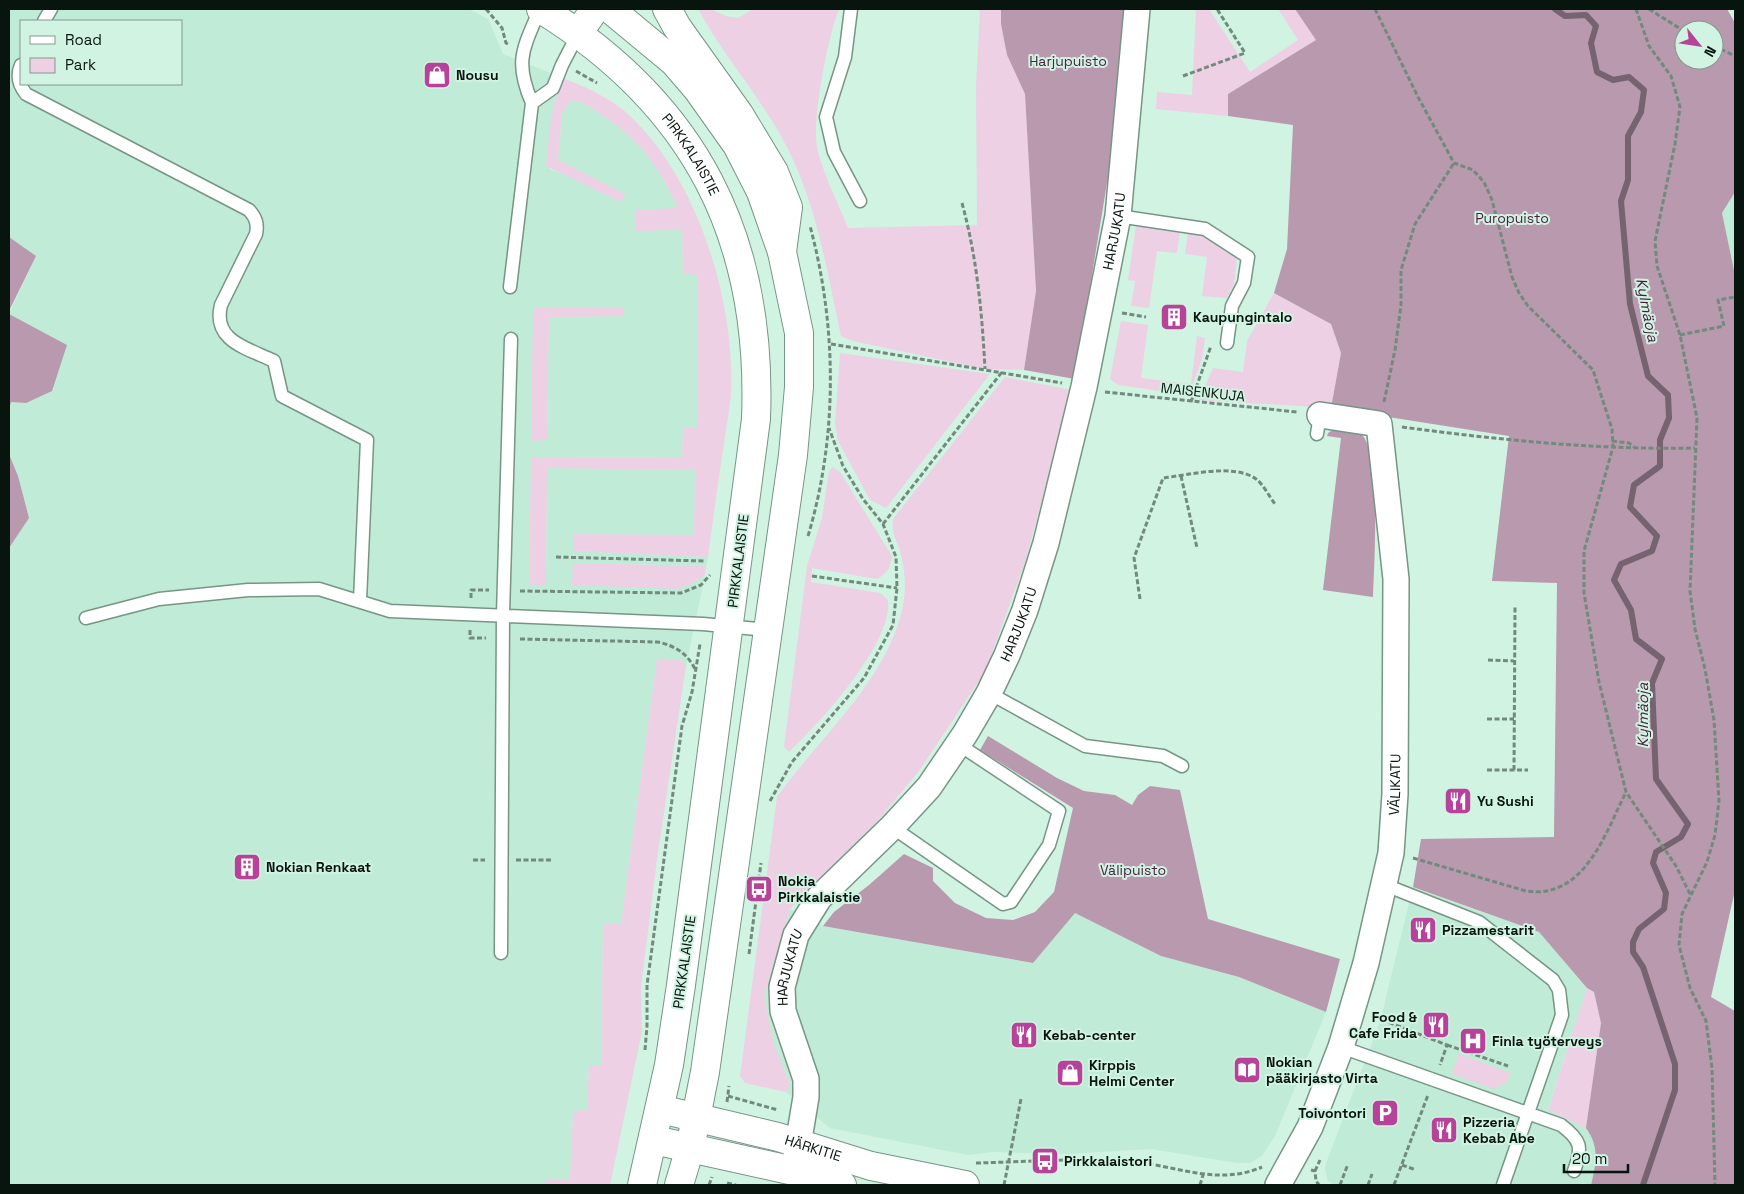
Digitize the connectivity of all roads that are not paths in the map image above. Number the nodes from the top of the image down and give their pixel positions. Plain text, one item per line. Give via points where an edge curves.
1 (51, 9) edge
2 (540, 9) edge
3 (595, 9) edge
4 (610, 9) edge
5 (667, 9) edge
6 (851, 9) edge
7 (1137, 9) edge
8 (45, 20) edge
9 (579, 32) junction
10 (20, 69) edge
11 (20, 84) edge
12 (20, 85) edge
13 (532, 103) junction
14 (860, 202) dead end
15 (1118, 216) junction
16 (782, 252) junction
17 (510, 287) dead end
18 (511, 340) dead end
19 (1227, 343) dead end
20 (1318, 424) road end
21 (360, 601) junction
22 (503, 614) junction
23 (86, 618) dead end
24 (730, 625) junction
25 (768, 630) junction
26 (989, 693) junction
27 (958, 744) junction
28 (1182, 766) dead end
29 (892, 827) junction
30 (1385, 885) junction
31 (502, 953) dead end
32 (1341, 1046) junction
33 (660, 1109) junction
34 (1528, 1113) junction
35 (697, 1118) junction
36 (800, 1133) junction
37 (654, 1140) junction
38 (690, 1148) junction
39 (794, 1171) junction
40 (1574, 1171) dead end
41 (970, 1174) edge
42 (642, 1185) edge
43 (680, 1185) edge
44 (842, 1185) edge
45 (1278, 1185) edge
46 (1503, 1185) edge

1 - 8 lane
2 - 9 main road, PIRKKALAISTIE
2 - 13 lane via 522,52 522,79
3 - 9 main road
4 - 16 main road via 674,62 718,118 754,178
5 - 16 main road via 739,114 774,172 788,207
6 - 14 lane via 845,57 826,117 834,152
7 - 15 street, HARJUKATU
9 - 13 lane via 553,88
9 - 24 main road, PIRKKALAISTIE via 633,78 678,132 704,172 730,226 746,277 756,358 756,419
10 - 11 lane
12 - 21 lane via 26,94 249,210 254,216 258,224 256,234 221,305 218,317 221,330 229,339 274,361 282,396 367,440
13 - 17 lane
15 - 19 lane via 1205,229 1248,257 1244,282 1232,306
15 - 26 street, HARJUKATU via 1084,387 1046,543 1025,610
16 - 25 main road via 799,333 799,387 794,446
18 - 22 lane
20 - 30 street, VÄLIKATU via 1379,424 1396,579 1396,794
21 - 22 lane via 390,611
21 - 23 lane via 319,590 248,590 159,599
22 - 24 lane
22 - 31 lane
24 - 25 lane
24 - 33 main road, PIRKKALAISTIE via 681,985
25 - 35 main road
26 - 27 street, HARJUKATU
26 - 28 lane via 1085,746 1163,756
27 - 29 street, HARJUKATU via 929,787
27 - 29 lane via 1059,811 1050,845 1011,902 1003,904
29 - 36 street, HARJUKATU via 818,898 796,935 782,988 783,1011 806,1079
30 - 32 street, VÄLIKATU
30 - 34 lane via 1478,922 1553,980 1559,990 1562,1015
32 - 34 lane
32 - 45 street, VÄLIKATU via 1310,1126
33 - 35 main road, HÄRKITIE
33 - 37 main road, PIRKKALAISTIE
34 - 40 lane via 1561,1125 1573,1134 1581,1153
34 - 46 lane
35 - 36 main road, HÄRKITIE via 778,1137
35 - 38 main road
36 - 39 street, HARJUKATU
36 - 41 main road, HÄRKITIE via 870,1166
37 - 38 main road, HÄRKITIE
37 - 42 main road, PIRKKALAISTIE
38 - 39 main road, HÄRKITIE
38 - 43 main road
39 - 44 main road, HÄRKITIE

